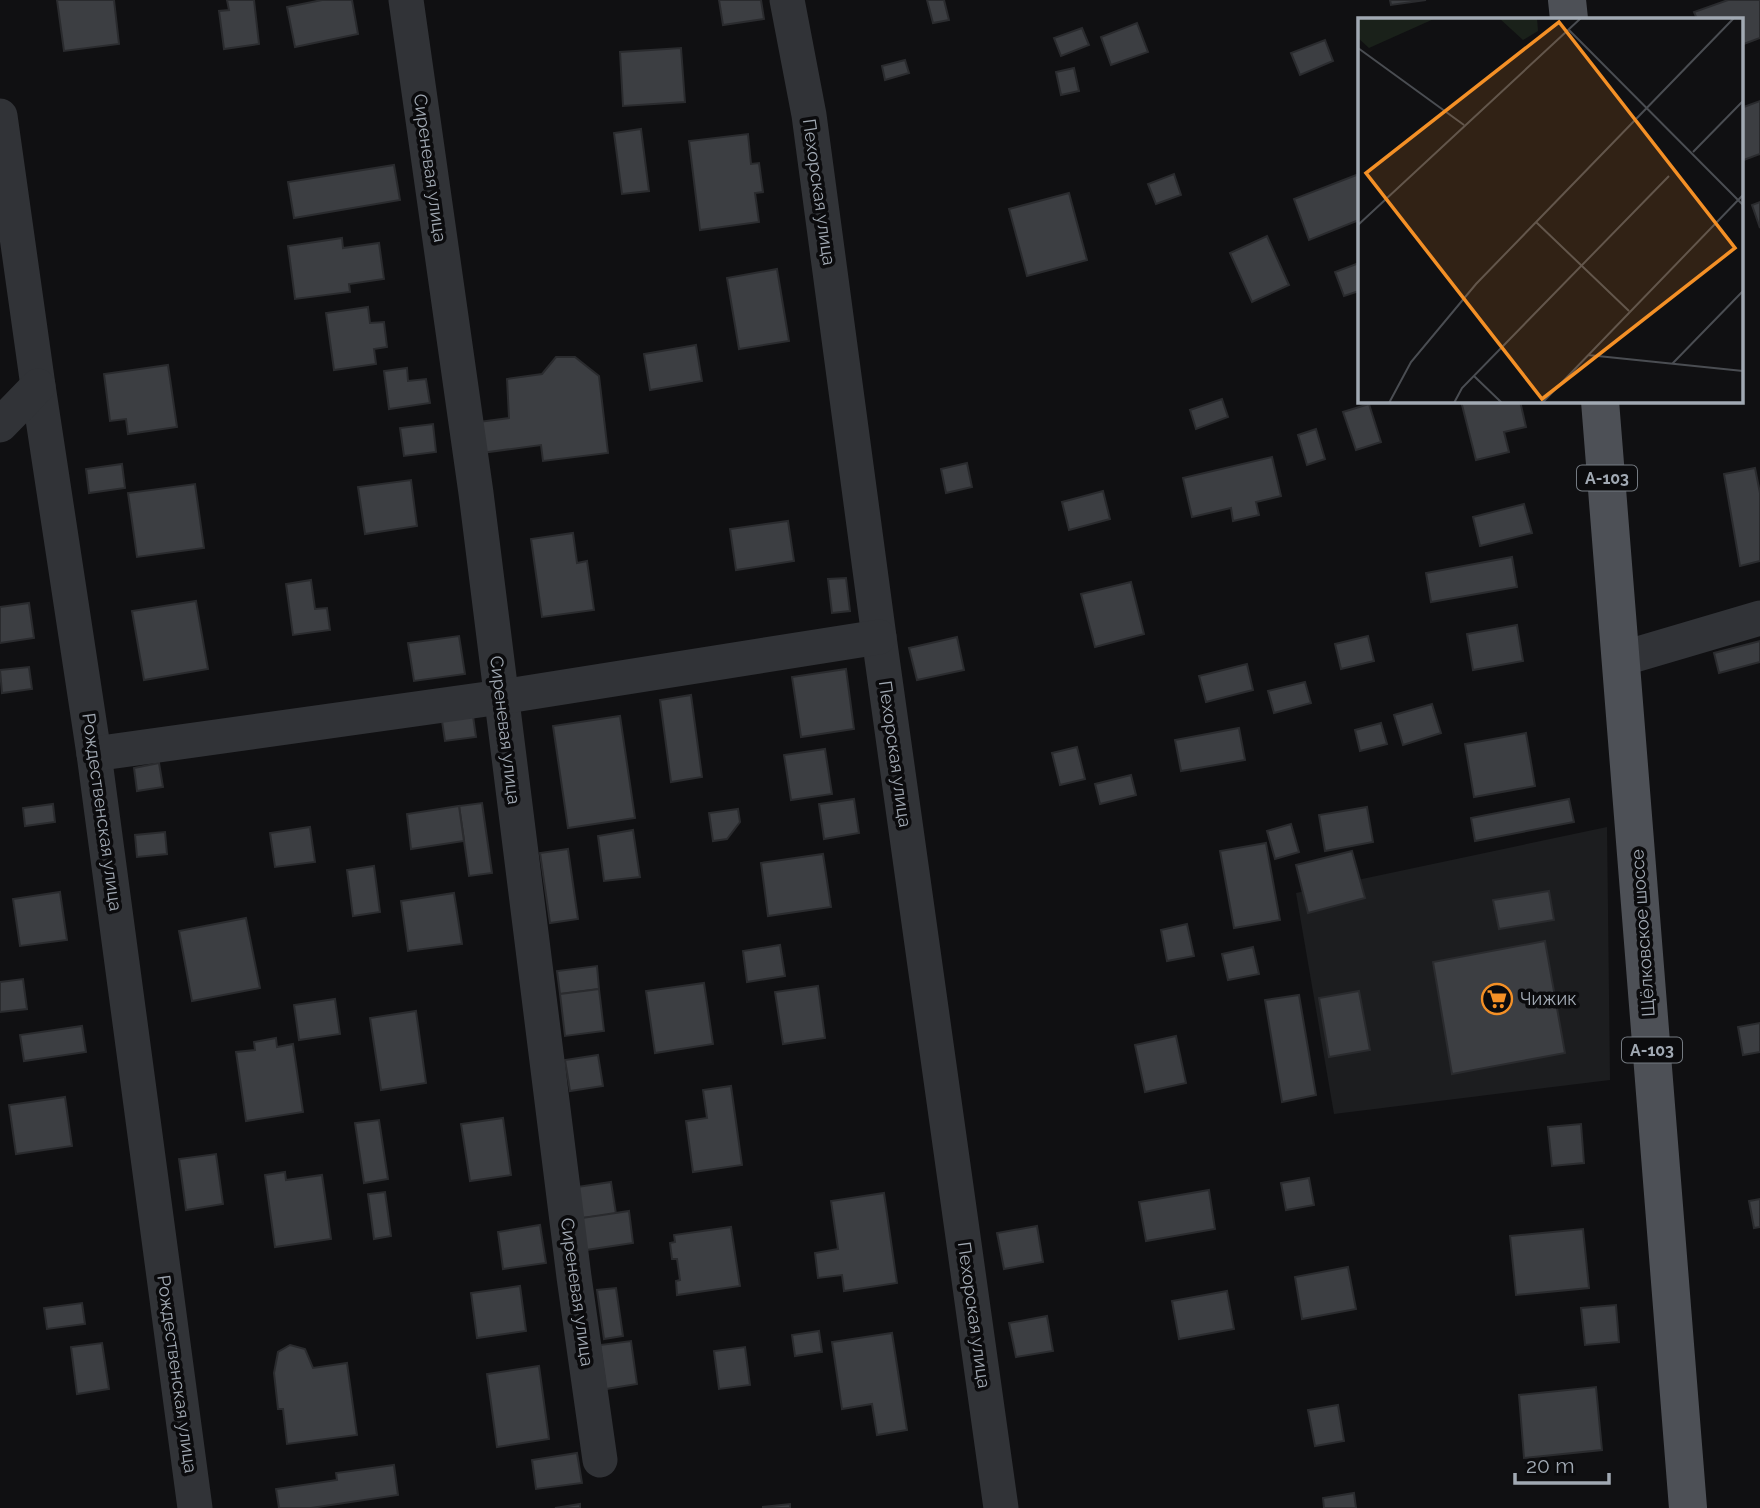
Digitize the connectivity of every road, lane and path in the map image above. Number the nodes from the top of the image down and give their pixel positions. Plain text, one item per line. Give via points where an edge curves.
1 (406, 0) edge
2 (787, 0) edge
3 (1567, 0) edge
4 (1569, 18) edge
5 (0, 117) edge
6 (38, 386) junction
7 (1600, 402) edge
8 (0, 425) edge
9 (1760, 618) edge
10 (879, 637) junction
11 (1621, 659) junction
12 (501, 697) junction
13 (94, 754) junction
14 (600, 1460) dead end
15 (195, 1508) edge
16 (1001, 1508) edge
17 (1688, 1508) edge

1 - 12 street, Сиреневая улица
2 - 10 street, Пехорская улица via 809,115
3 - 4 main road
5 - 6 street, Рождественская улица
6 - 8 street
6 - 13 street, Рождественская улица
7 - 11 main road, Щёлковское шоссе / А-103
9 - 11 street
10 - 12 street
10 - 16 street, Пехорская улица
11 - 17 main road, Щёлковское шоссе / А-103
12 - 13 street
12 - 14 street, Сиреневая улица
13 - 15 street, Рождественская улица

